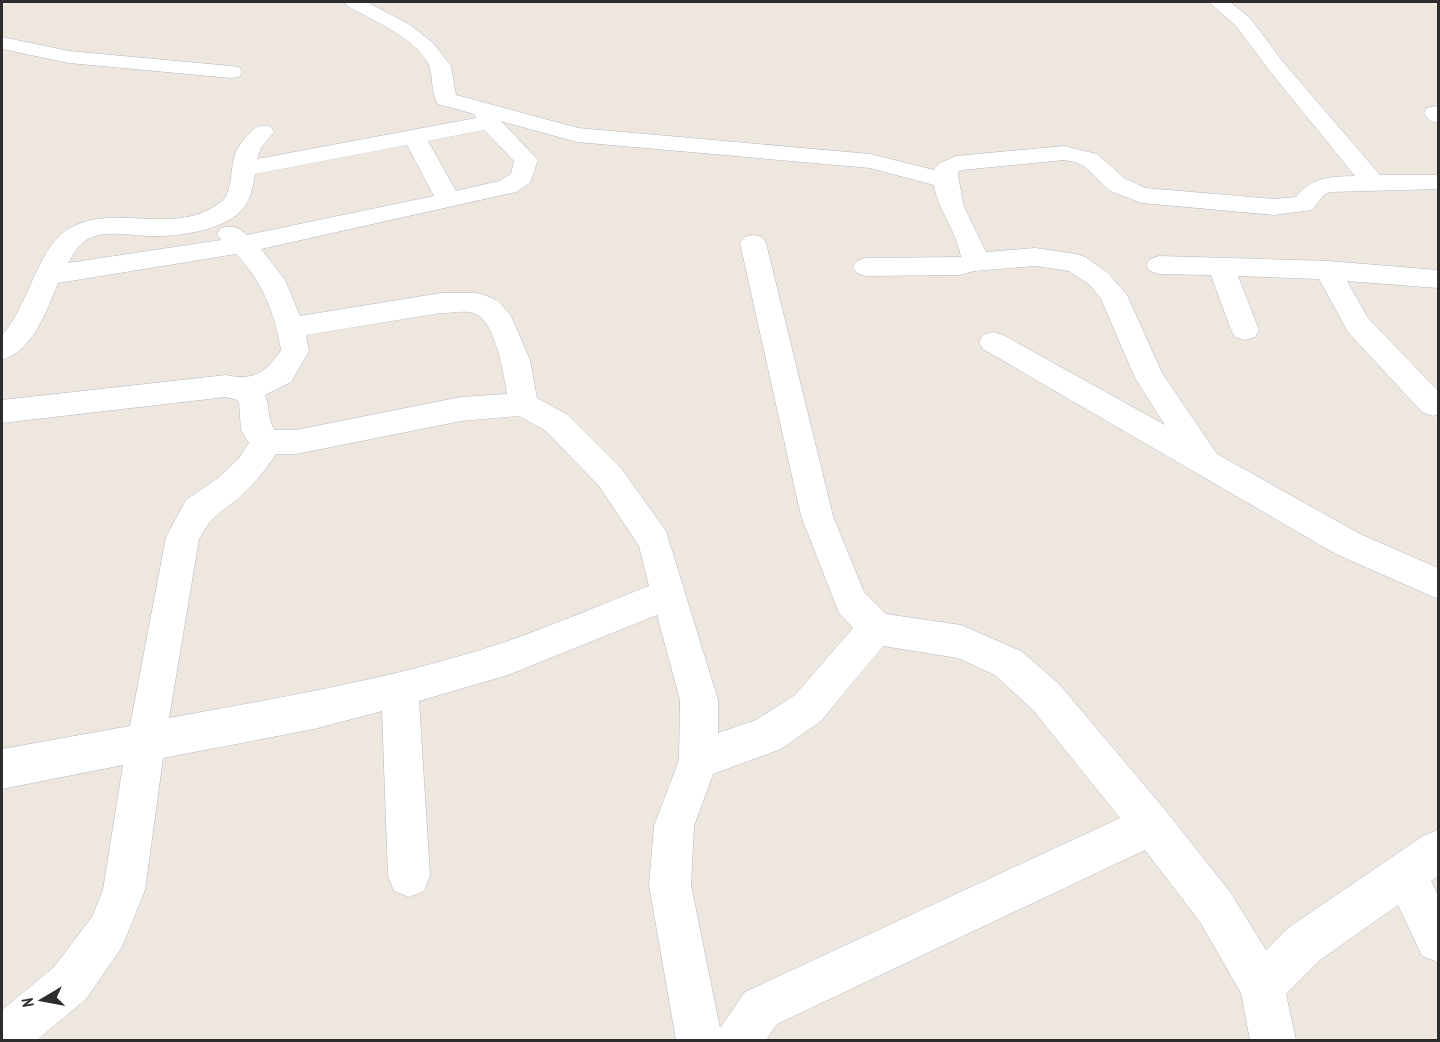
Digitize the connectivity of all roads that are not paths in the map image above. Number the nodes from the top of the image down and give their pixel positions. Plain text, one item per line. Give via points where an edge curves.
1 (354, 2) edge
2 (1219, 2) edge
3 (2, 43) edge
4 (231, 72) dead end
5 (486, 116) junction
6 (263, 132) dead end
7 (414, 137) junction
8 (244, 169) junction
9 (945, 180) junction
10 (1373, 182) junction
11 (1438, 182) edge
12 (449, 201) junction
13 (213, 217) junction
14 (753, 243) dead end
15 (243, 246) junction
16 (974, 262) junction
17 (1159, 265) dead end
18 (866, 267) dead end
19 (1221, 267) junction
20 (1328, 270) junction
21 (48, 275) junction
22 (1438, 279) edge
23 (291, 327) junction
24 (1245, 330) dead end
25 (993, 342) dead end
26 (2, 350) edge
27 (247, 391) junction
28 (523, 404) junction
29 (1433, 404) dead end
30 (2, 411) edge
31 (267, 442) junction
32 (1208, 464) junction
33 (1438, 584) edge
34 (669, 594) junction
35 (876, 628) junction
36 (400, 689) junction
37 (146, 742) junction
38 (699, 760) junction
39 (2, 769) edge
40 (1152, 825) junction
41 (1422, 862) edge
42 (409, 876) dead end
43 (1438, 940) edge
44 (1262, 986) junction
45 (2, 1040) edge
46 (699, 1041) edge
47 (738, 1041) edge
48 (1273, 1041) edge

1 - 5 street via 417,39 431,52 440,65 446,99
2 - 10 street via 1243,22
3 - 4 street via 69,57
5 - 7 street
5 - 9 street via 577,135 870,161
5 - 12 street via 526,160 522,178 507,187
6 - 8 street via 249,148
7 - 8 street
7 - 12 street
8 - 13 street via 231,206
9 - 10 street via 946,169 956,163 1064,153 1082,155 1125,190 1142,195 1274,207 1304,204 1315,190 1326,185
9 - 16 street via 957,218 975,251
10 - 11 street
12 - 15 street
13 - 15 street
13 - 21 street via 171,228 84,231 72,238
14 - 35 street via 817,516 851,602
15 - 21 street
15 - 23 street via 272,280
16 - 18 street via 958,266
16 - 32 street via 1035,257 1076,263 1099,279 1113,295 1150,378
17 - 19 street
19 - 20 street
19 - 24 street
20 - 22 street
20 - 29 street via 1358,326
21 - 26 street via 22,329
23 - 27 street via 295,351 281,374
23 - 28 street via 441,303 477,303 497,316 516,360
25 - 32 street
27 - 30 street via 226,386
27 - 31 street via 254,404 256,430
28 - 31 street via 461,409 296,442
28 - 34 street via 557,423 610,477 654,541
31 - 37 street via 250,467 198,510 183,537
32 - 33 street via 1348,544
34 - 36 street via 508,658
34 - 38 street via 699,700
35 - 38 street via 808,708 767,735
35 - 40 street via 961,642 1008,663 1046,697
36 - 37 street
36 - 42 street
37 - 39 street
37 - 45 street via 124,890 107,932 70,983
38 - 46 street via 674,826 670,885
40 - 44 street via 1215,907
40 - 47 street via 761,1008
41 - 43 street
41 - 44 street via 1304,944
44 - 48 street

